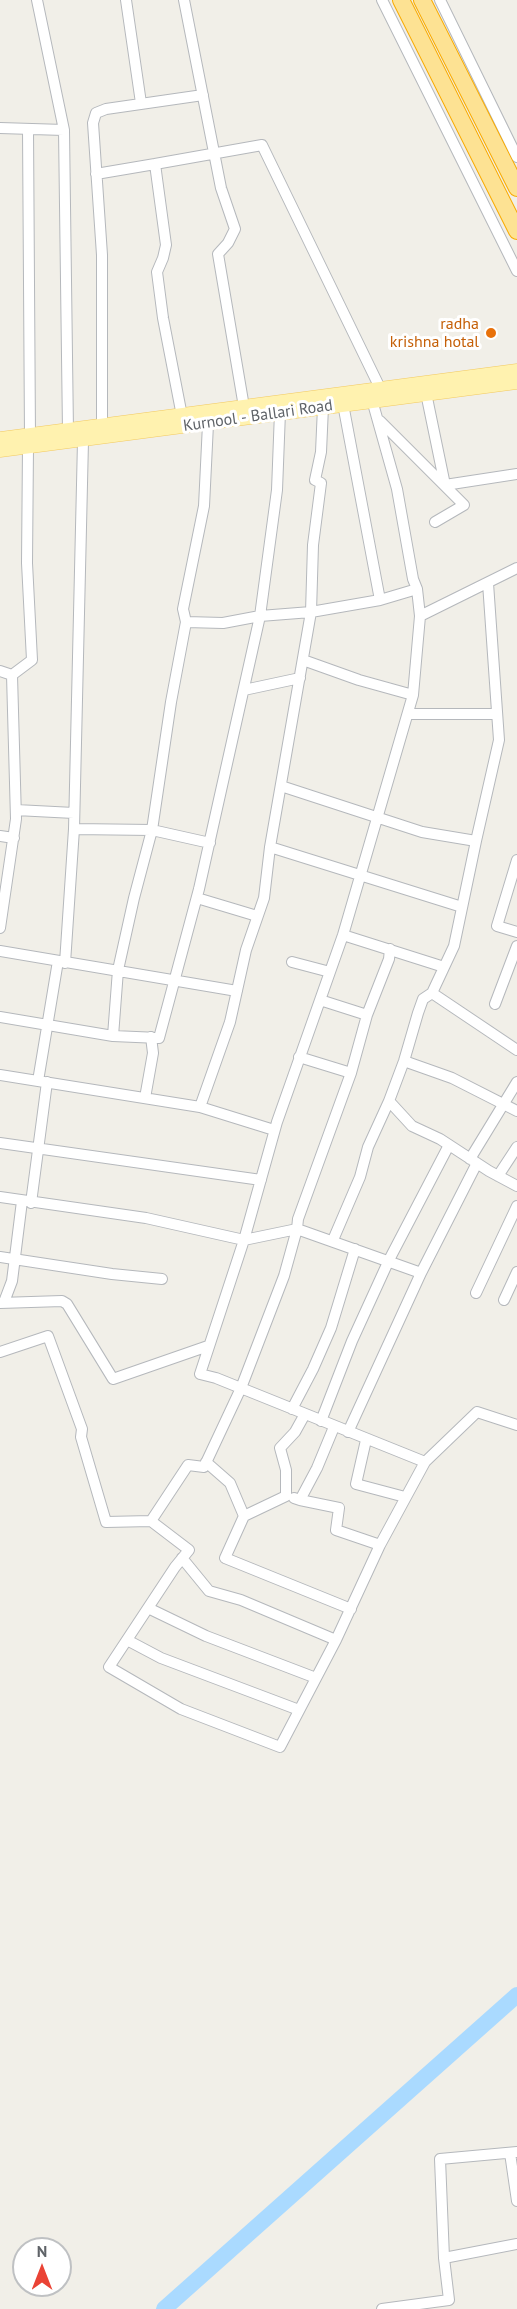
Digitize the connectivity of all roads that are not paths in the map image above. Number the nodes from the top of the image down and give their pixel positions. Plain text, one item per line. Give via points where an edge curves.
1 (37, 0) edge
2 (126, 0) edge
3 (184, 0) edge
4 (382, 0) edge
5 (400, 0) edge
6 (422, 0) edge
7 (440, 0) edge
8 (203, 94) junction
9 (141, 103) junction
10 (0, 128) edge
11 (28, 129) junction
12 (64, 130) junction
13 (214, 152) junction
14 (517, 157) edge
15 (155, 164) junction
16 (96, 174) junction
17 (517, 188) edge
18 (517, 231) edge
19 (517, 272) edge
20 (517, 371) edge
21 (517, 382) edge
22 (426, 393) junction
23 (376, 394) junction
24 (344, 404) junction
25 (244, 407) junction
26 (323, 407) junction
27 (280, 412) junction
28 (182, 416) junction
29 (378, 418) junction
30 (208, 424) junction
31 (102, 427) junction
32 (68, 431) junction
33 (0, 439) edge
34 (29, 441) junction
35 (83, 441) junction
36 (0, 450) edge
37 (517, 474) edge
38 (445, 485) junction
39 (435, 522) dead end
40 (517, 568) edge
41 (488, 582) junction
42 (417, 589) junction
43 (380, 600) junction
44 (311, 612) junction
45 (260, 616) junction
46 (420, 616) junction
47 (186, 622) junction
48 (303, 660) junction
49 (0, 671) edge
50 (12, 675) junction
51 (300, 678) junction
52 (244, 690) junction
53 (413, 695) junction
54 (408, 714) junction
55 (498, 714) junction
56 (281, 786) junction
57 (16, 810) junction
58 (74, 813) junction
59 (377, 818) junction
60 (74, 829) junction
61 (152, 830) junction
62 (0, 836) edge
63 (14, 838) junction
64 (476, 841) junction
65 (210, 843) junction
66 (270, 847) junction
67 (517, 860) edge
68 (361, 874) junction
69 (197, 898) junction
70 (462, 907) junction
71 (257, 916) junction
72 (0, 928) edge
73 (517, 932) edge
74 (343, 935) junction
75 (517, 946) edge
76 (390, 949) junction
77 (0, 951) edge
78 (62, 962) junction
79 (292, 962) dead end
80 (444, 967) junction
81 (118, 970) junction
82 (330, 972) junction
83 (175, 980) junction
84 (237, 991) junction
85 (432, 993) junction
86 (320, 1000) junction
87 (495, 1004) dead end
88 (367, 1015) junction
89 (0, 1017) edge
90 (48, 1025) junction
91 (113, 1036) junction
92 (151, 1037) junction
93 (517, 1050) edge
94 (299, 1057) junction
95 (404, 1061) junction
96 (351, 1073) junction
97 (0, 1075) edge
98 (42, 1082) junction
99 (517, 1082) edge
100 (144, 1098) junction
101 (389, 1101) junction
102 (503, 1104) junction
103 (200, 1107) junction
104 (517, 1111) edge
105 (274, 1130) junction
106 (0, 1143) edge
107 (449, 1145) junction
108 (517, 1147) edge
109 (38, 1149) junction
110 (473, 1161) junction
111 (498, 1176) junction
112 (261, 1180) junction
113 (517, 1186) edge
114 (0, 1197) edge
115 (27, 1202) junction
116 (517, 1206) edge
117 (297, 1229) junction
118 (244, 1240) junction
119 (333, 1240) junction
120 (355, 1249) junction
121 (0, 1257) edge
122 (14, 1260) junction
123 (389, 1260) junction
124 (517, 1272) edge
125 (421, 1273) junction
126 (162, 1279) dead end
127 (476, 1293) dead end
128 (504, 1300) dead end
129 (2, 1303) edge
130 (208, 1346) junction
131 (0, 1352) edge
132 (241, 1388) junction
133 (292, 1408) junction
134 (305, 1414) junction
135 (321, 1421) junction
136 (517, 1425) edge
137 (334, 1427) junction
138 (348, 1432) junction
139 (366, 1440) junction
140 (206, 1462) junction
141 (424, 1462) junction
142 (286, 1496) junction
143 (405, 1497) junction
144 (300, 1500) junction
145 (244, 1516) junction
146 (151, 1521) junction
147 (380, 1545) junction
148 (182, 1558) junction
149 (148, 1608) junction
150 (351, 1609) junction
151 (127, 1640) junction
152 (336, 1640) junction
153 (316, 1677) junction
154 (299, 1710) junction
155 (513, 2152) edge
156 (517, 2201) edge
157 (517, 2244) edge
158 (444, 2258) junction
159 (382, 2309) edge

1 - 12 street
2 - 9 street
3 - 8 street
4 - 19 street
5 - 18 highway
6 - 17 highway
7 - 14 street
8 - 9 street
8 - 13 street
9 - 16 street via 96,113
10 - 11 street
11 - 12 street
11 - 34 street
12 - 32 street
13 - 15 street
13 - 23 street via 262,145
13 - 25 street via 235,230 218,254
15 - 16 street
15 - 28 street via 166,245 157,272
16 - 31 street via 102,255
20 - 23 main road, Kurnool - Ballari Road
21 - 22 main road, Kurnool - Ballari Road
22 - 23 main road, Kurnool - Ballari Road
22 - 38 street
23 - 24 main road, Kurnool - Ballari Road
23 - 25 main road, Kurnool - Ballari Road
23 - 29 street
24 - 26 main road, Kurnool - Ballari Road
24 - 43 street
25 - 28 main road, Kurnool - Ballari Road
26 - 27 main road, Kurnool - Ballari Road
26 - 44 street via 315,480 321,483 313,545
27 - 30 main road, Kurnool - Ballari Road
27 - 45 street via 277,490
28 - 31 main road, Kurnool - Ballari Road
29 - 38 street
29 - 42 street
30 - 35 main road, Kurnool - Ballari Road
30 - 47 street via 204,506 183,609
31 - 32 main road, Kurnool - Ballari Road
32 - 34 main road, Kurnool - Ballari Road
33 - 34 main road, Kurnool - Ballari Road
34 - 35 main road, Kurnool - Ballari Road
34 - 36 main road, Kurnool - Ballari Road
34 - 50 street via 27,563 32,660
35 - 58 street
37 - 38 street
38 - 39 street via 464,505
40 - 41 street
41 - 46 street
41 - 55 street
42 - 43 street
42 - 46 street
43 - 44 street
44 - 45 street
44 - 48 street
45 - 47 street via 223,623
45 - 52 street
46 - 53 street
47 - 61 street
48 - 51 street
48 - 53 street
49 - 50 street
50 - 57 street
51 - 52 street
51 - 56 street
52 - 65 street
53 - 54 street
54 - 55 street
54 - 59 street
55 - 64 street via 499,740
56 - 59 street
56 - 66 street
57 - 58 street
57 - 63 street
58 - 60 street
59 - 64 street via 423,832
59 - 68 street
60 - 61 street
60 - 78 street
61 - 65 street
61 - 81 street
62 - 63 street
63 - 72 street
64 - 70 street
65 - 69 street
66 - 68 street
66 - 71 street via 264,898
67 - 73 street via 497,926
68 - 70 street
68 - 74 street
69 - 71 street
69 - 83 street
70 - 80 street via 454,946
71 - 84 street
74 - 76 street
74 - 82 street
75 - 87 street
76 - 80 street
76 - 88 street
77 - 78 street
78 - 81 street
78 - 90 street
79 - 82 street
80 - 85 street
81 - 83 street
81 - 91 street
82 - 86 street
83 - 84 street
83 - 92 street via 159,1038
84 - 103 street
85 - 93 street
85 - 95 street via 423,999
86 - 88 street
86 - 94 street
88 - 96 street
89 - 90 street
90 - 91 street
90 - 98 street
91 - 92 street
92 - 100 street via 153,1053
94 - 96 street
94 - 105 street
95 - 101 street
95 - 102 street via 452,1078
96 - 117 street via 320,1153
97 - 98 street
98 - 100 street
98 - 109 street
99 - 102 street
100 - 103 street
101 - 107 street via 412,1126
101 - 119 street
102 - 104 street
102 - 110 street
103 - 105 street
105 - 112 street
106 - 109 street
107 - 110 street
107 - 123 street
108 - 111 street
109 - 112 street
109 - 115 street
110 - 111 street
110 - 125 street
111 - 113 street
112 - 118 street
114 - 115 street
115 - 118 street via 146,1218
115 - 122 street
116 - 127 street
117 - 118 street
117 - 119 street
117 - 132 street via 284,1276
118 - 130 street
119 - 120 street
120 - 123 street
120 - 133 street via 330,1328
121 - 122 street
122 - 126 street
122 - 129 street via 12,1281
123 - 125 street
123 - 135 street
124 - 128 street
125 - 138 street
129 - 130 street via 67,1304 113,1379
130 - 132 street via 200,1374
131 - 146 street via 48,1336 82,1429 106,1522
132 - 133 street
132 - 140 street
133 - 134 street
134 - 135 street
134 - 142 street via 280,1448 286,1470
135 - 137 street
136 - 141 street via 477,1412
137 - 138 street
137 - 144 street
138 - 139 street
139 - 141 street
139 - 143 street via 356,1484
140 - 145 street via 230,1483
140 - 146 street via 204,1467 188,1465
141 - 143 street
142 - 144 street
142 - 145 street
143 - 147 street
144 - 147 street via 339,1508 336,1530
145 - 150 street via 225,1558
146 - 148 street via 189,1550
147 - 150 street
148 - 149 street
148 - 152 street via 209,1591 241,1600
149 - 151 street
149 - 153 street via 206,1636
150 - 152 street
151 - 154 street via 161,1658
151 - 154 street via 109,1667 181,1709 280,1747
152 - 153 street
153 - 154 street
155 - 156 street
155 - 158 street via 440,2159
157 - 158 street
158 - 159 street via 449,2300

